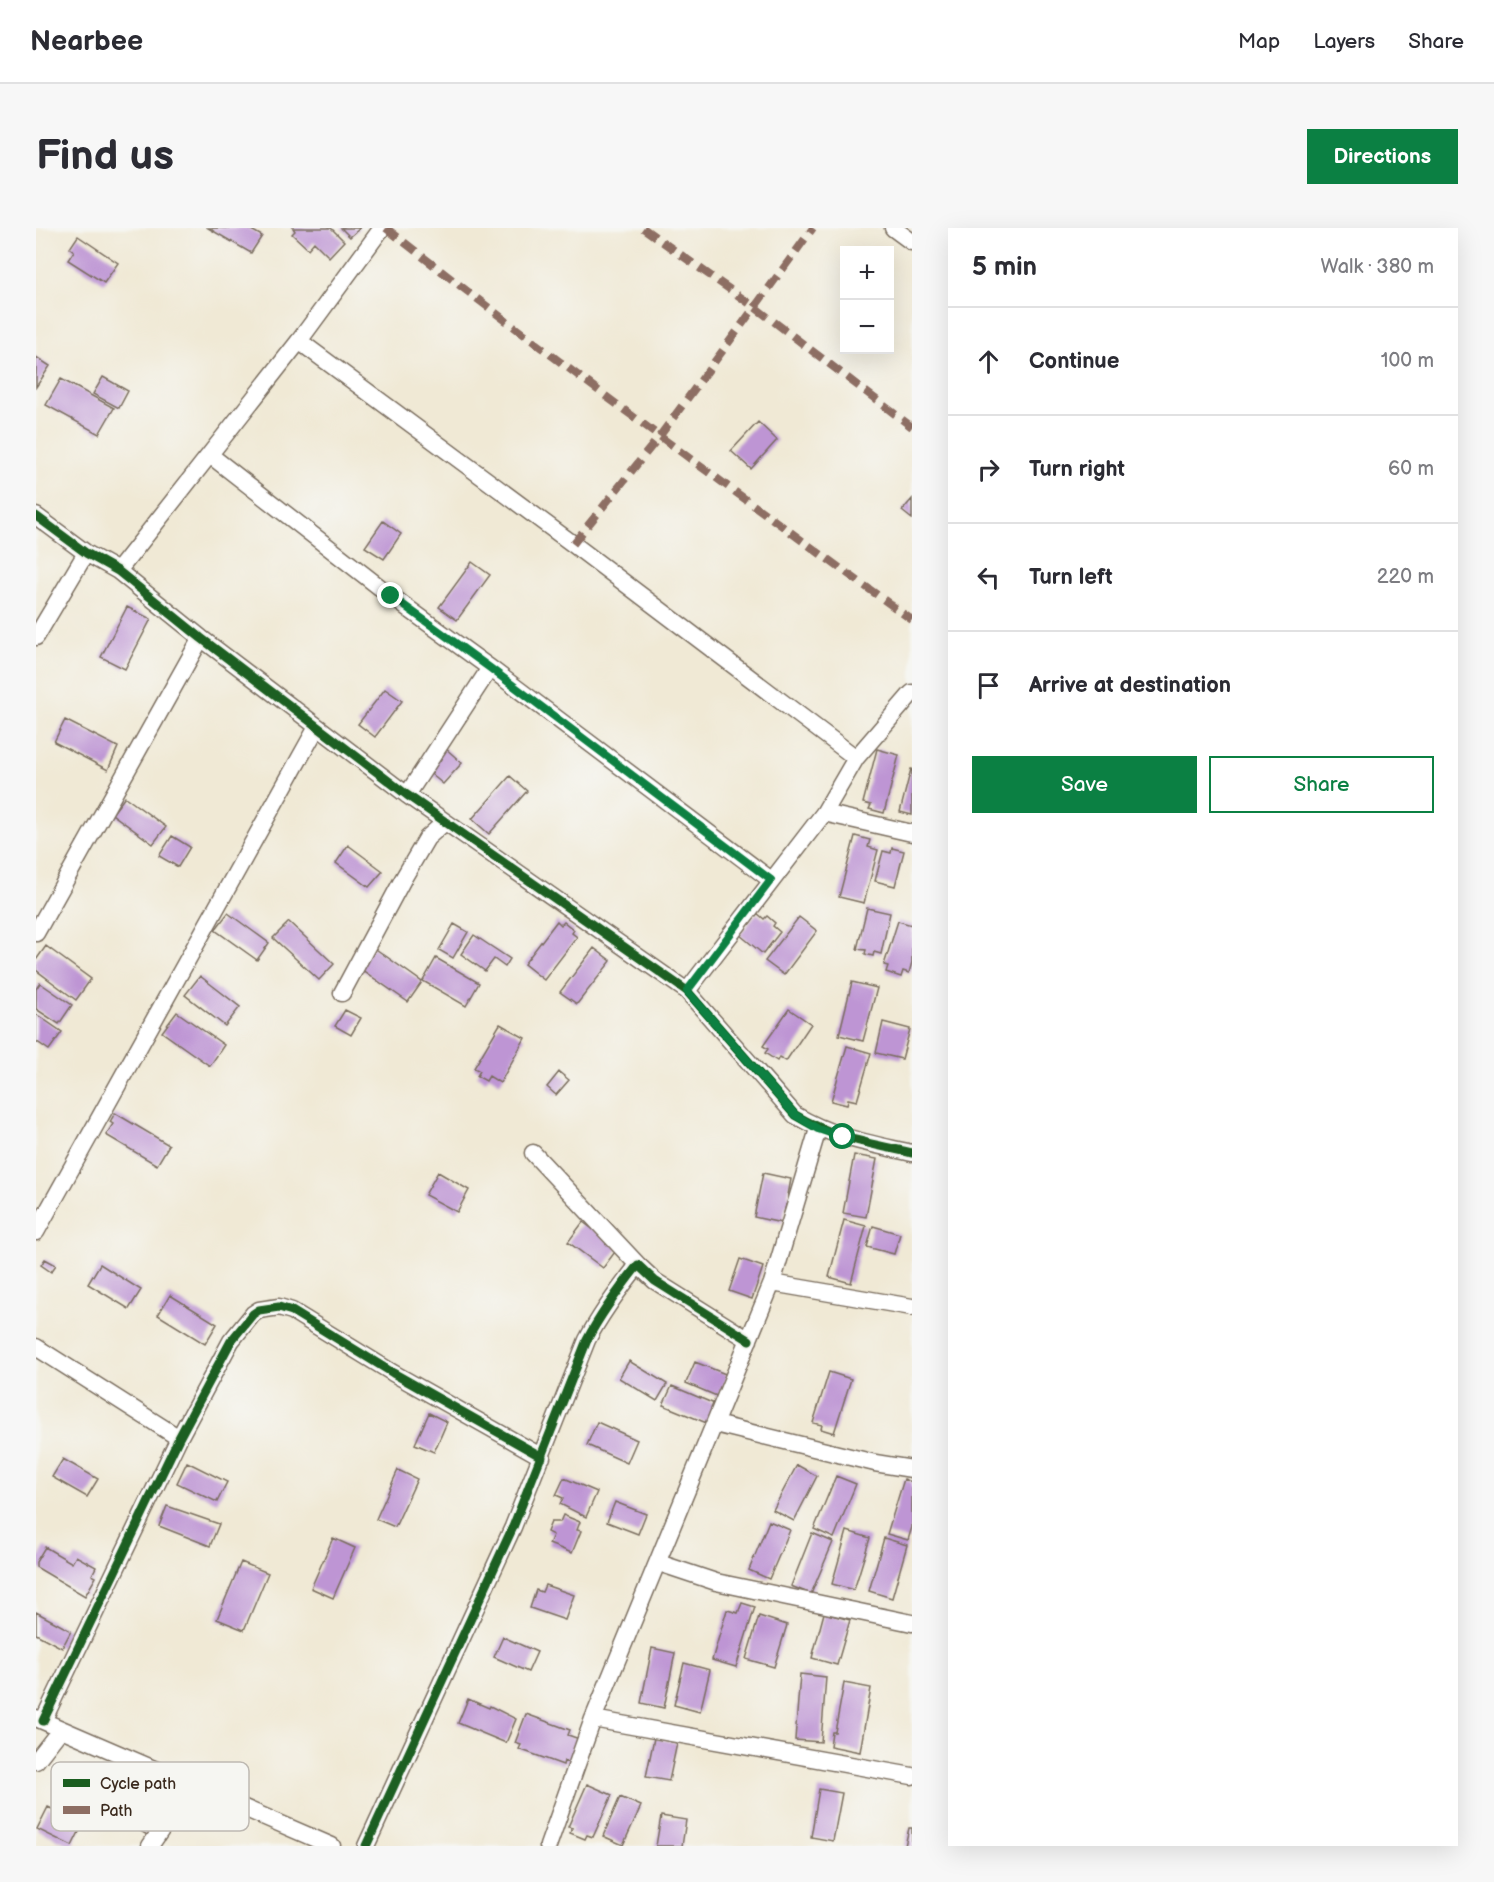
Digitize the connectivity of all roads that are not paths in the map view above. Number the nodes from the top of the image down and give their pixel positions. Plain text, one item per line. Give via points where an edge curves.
1 (382, 228) edge
2 (893, 228) edge
3 (912, 242) edge
4 (298, 341) junction
5 (210, 455) junction
6 (36, 516) edge
7 (86, 552) junction
8 (118, 571) junction
9 (36, 637) edge
10 (201, 638) junction
11 (490, 668) junction
12 (912, 693) edge
13 (317, 727) junction
14 (856, 758) junction
15 (407, 795) junction
16 (825, 813) junction
17 (445, 822) junction
18 (912, 833) edge
19 (771, 880) junction
20 (36, 933) edge
21 (687, 991) junction
22 (342, 993) dead end
23 (818, 1129) junction
24 (532, 1153) dead end
25 (912, 1153) edge
26 (36, 1232) edge
27 (638, 1265) junction
28 (772, 1283) junction
29 (912, 1307) edge
30 (749, 1340) junction
31 (36, 1347) edge
32 (715, 1424) junction
33 (179, 1438) junction
34 (542, 1457) junction
35 (912, 1469) edge
36 (659, 1563) junction
37 (912, 1623) edge
38 (593, 1719) junction
39 (39, 1720) edge
40 (61, 1729) junction
41 (36, 1761) edge
42 (136, 1762) edge
43 (912, 1776) edge
44 (249, 1811) edge
45 (160, 1831) edge
46 (150, 1846) edge
47 (332, 1846) edge
48 (366, 1846) edge
49 (548, 1846) edge

1 - 4 street
2 - 3 street
4 - 5 street
4 - 14 street
5 - 8 street
5 - 11 street via 295,524
6 - 7 street
7 - 8 street
7 - 9 street
8 - 10 street
10 - 13 street
10 - 20 street
11 - 15 street
11 - 19 street
12 - 14 street
13 - 15 street
13 - 26 street
14 - 16 street
15 - 17 street
16 - 18 street
16 - 19 street
17 - 21 street
17 - 22 street via 427,838
19 - 21 street
21 - 23 street via 795,1115
23 - 25 street
23 - 28 street
24 - 27 street
27 - 30 street via 655,1281
27 - 34 street via 587,1340
28 - 29 street
28 - 30 street
30 - 32 street
31 - 33 street
32 - 35 street
32 - 36 street
33 - 34 street via 231,1341 253,1314 279,1307
33 - 39 street
34 - 48 street via 509,1538
36 - 37 street via 716,1582
36 - 38 street
38 - 43 street
38 - 49 street
39 - 40 street
40 - 41 street
40 - 42 street
44 - 47 street
45 - 46 street

